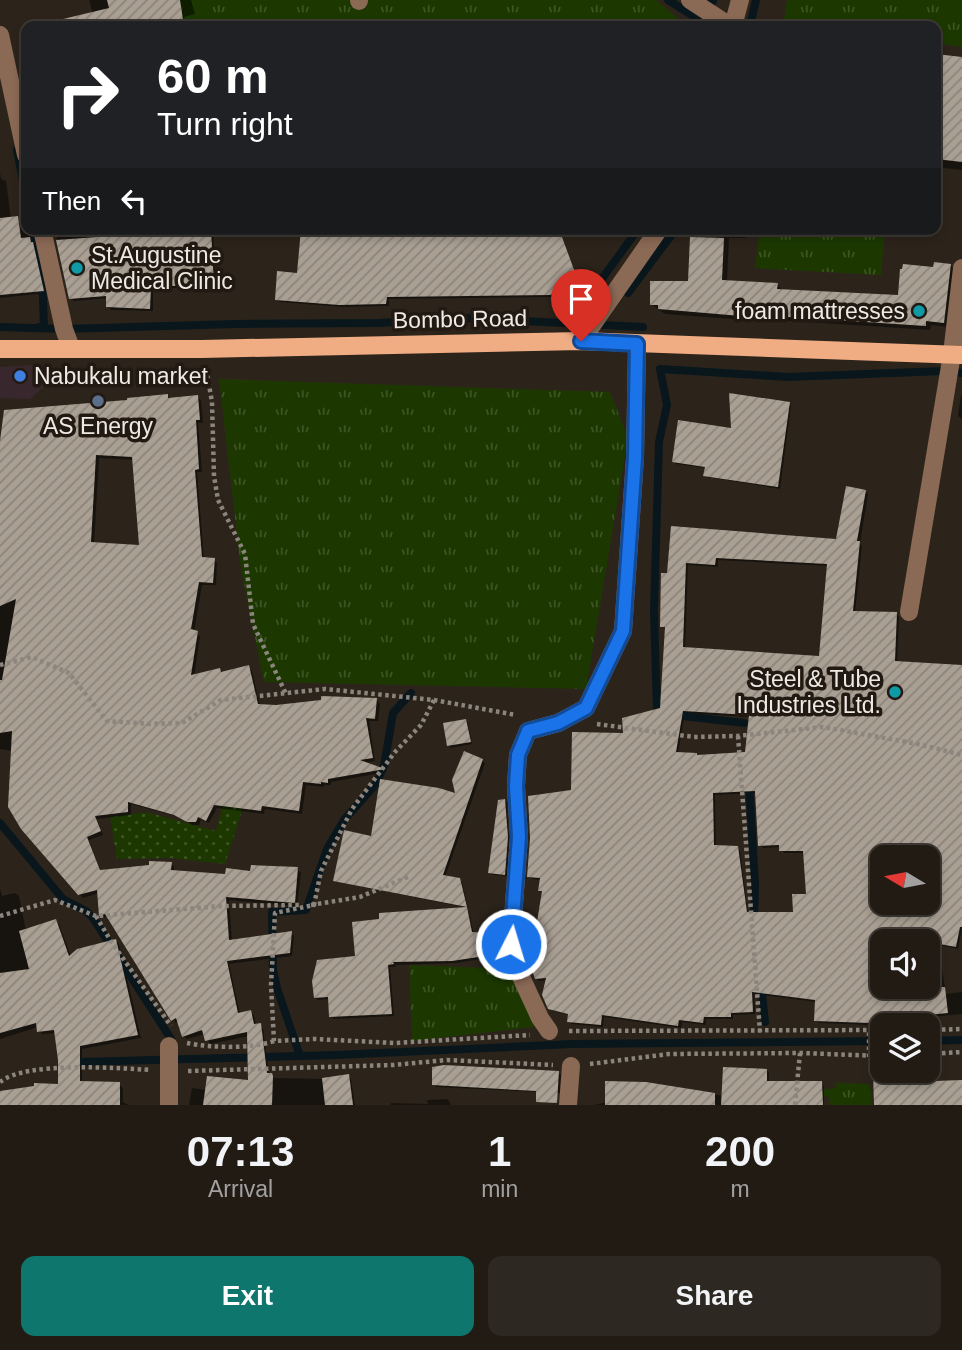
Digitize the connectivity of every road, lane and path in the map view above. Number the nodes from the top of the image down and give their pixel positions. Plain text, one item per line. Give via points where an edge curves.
1 (690, 0) edge
2 (740, 0) edge
3 (723, 21) edge
4 (733, 21) edge
5 (0, 36) edge
6 (20, 98) edge
7 (43, 235) edge
8 (655, 235) edge
9 (962, 268) edge
10 (581, 341) junction
11 (637, 344) junction
12 (71, 348) junction
13 (0, 349) edge
14 (202, 349) junction
15 (957, 355) edge
16 (909, 612) dead end
17 (0, 665) edge
18 (286, 695) junction
19 (434, 700) junction
20 (521, 716) dead end
21 (558, 723) junction
22 (738, 736) junction
23 (962, 755) edge
24 (410, 876) dead end
25 (314, 905) junction
26 (0, 916) edge
27 (96, 916) junction
28 (962, 1029) edge
29 (869, 1030) joint
30 (940, 1030) edge
31 (550, 1031) junction
32 (760, 1032) junction
33 (274, 1041) junction
34 (173, 1043) junction
35 (962, 1052) edge
36 (800, 1053) junction
37 (940, 1053) edge
38 (869, 1057) joint
39 (571, 1066) junction
40 (169, 1072) junction
41 (0, 1082) edge
42 (169, 1105) edge
43 (568, 1105) edge
44 (795, 1105) edge

1 - 3 street
2 - 4 street
5 - 6 street
7 - 12 street
8 - 10 street
9 - 15 street
10 - 11 main road, Bombo Road
10 - 14 main road, Bombo Road
11 - 15 main road, Bombo Road
11 - 21 street via 635,458 623,631 586,708
12 - 13 main road, Bombo Road
12 - 14 main road, Bombo Road
14 - 18 path via 212,402 218,500 245,554 253,624
15 - 16 street
17 - 18 path via 32,657 69,673 107,721 119,723 182,723 221,700
18 - 19 path via 325,690
19 - 20 path
19 - 25 path via 421,725 352,809 321,871
21 - 22 path via 576,721 694,737
21 - 31 street via 528,731 518,755 519,837 511,944 522,979
22 - 23 path via 823,727
22 - 32 path
24 - 25 path via 360,897
25 - 27 path via 222,906
25 - 33 path via 275,913
26 - 27 path via 55,900
27 - 34 path via 175,1032
28 - 30 path
29 - 32 path
29 - 38 path
31 - 32 path
31 - 33 path via 395,1043
33 - 34 path via 257,1047
34 - 40 street
35 - 37 path
36 - 38 path
36 - 39 path via 669,1054
36 - 44 path
39 - 40 path via 447,1060
39 - 43 street
40 - 41 path via 110,1067 30,1070
40 - 42 street

